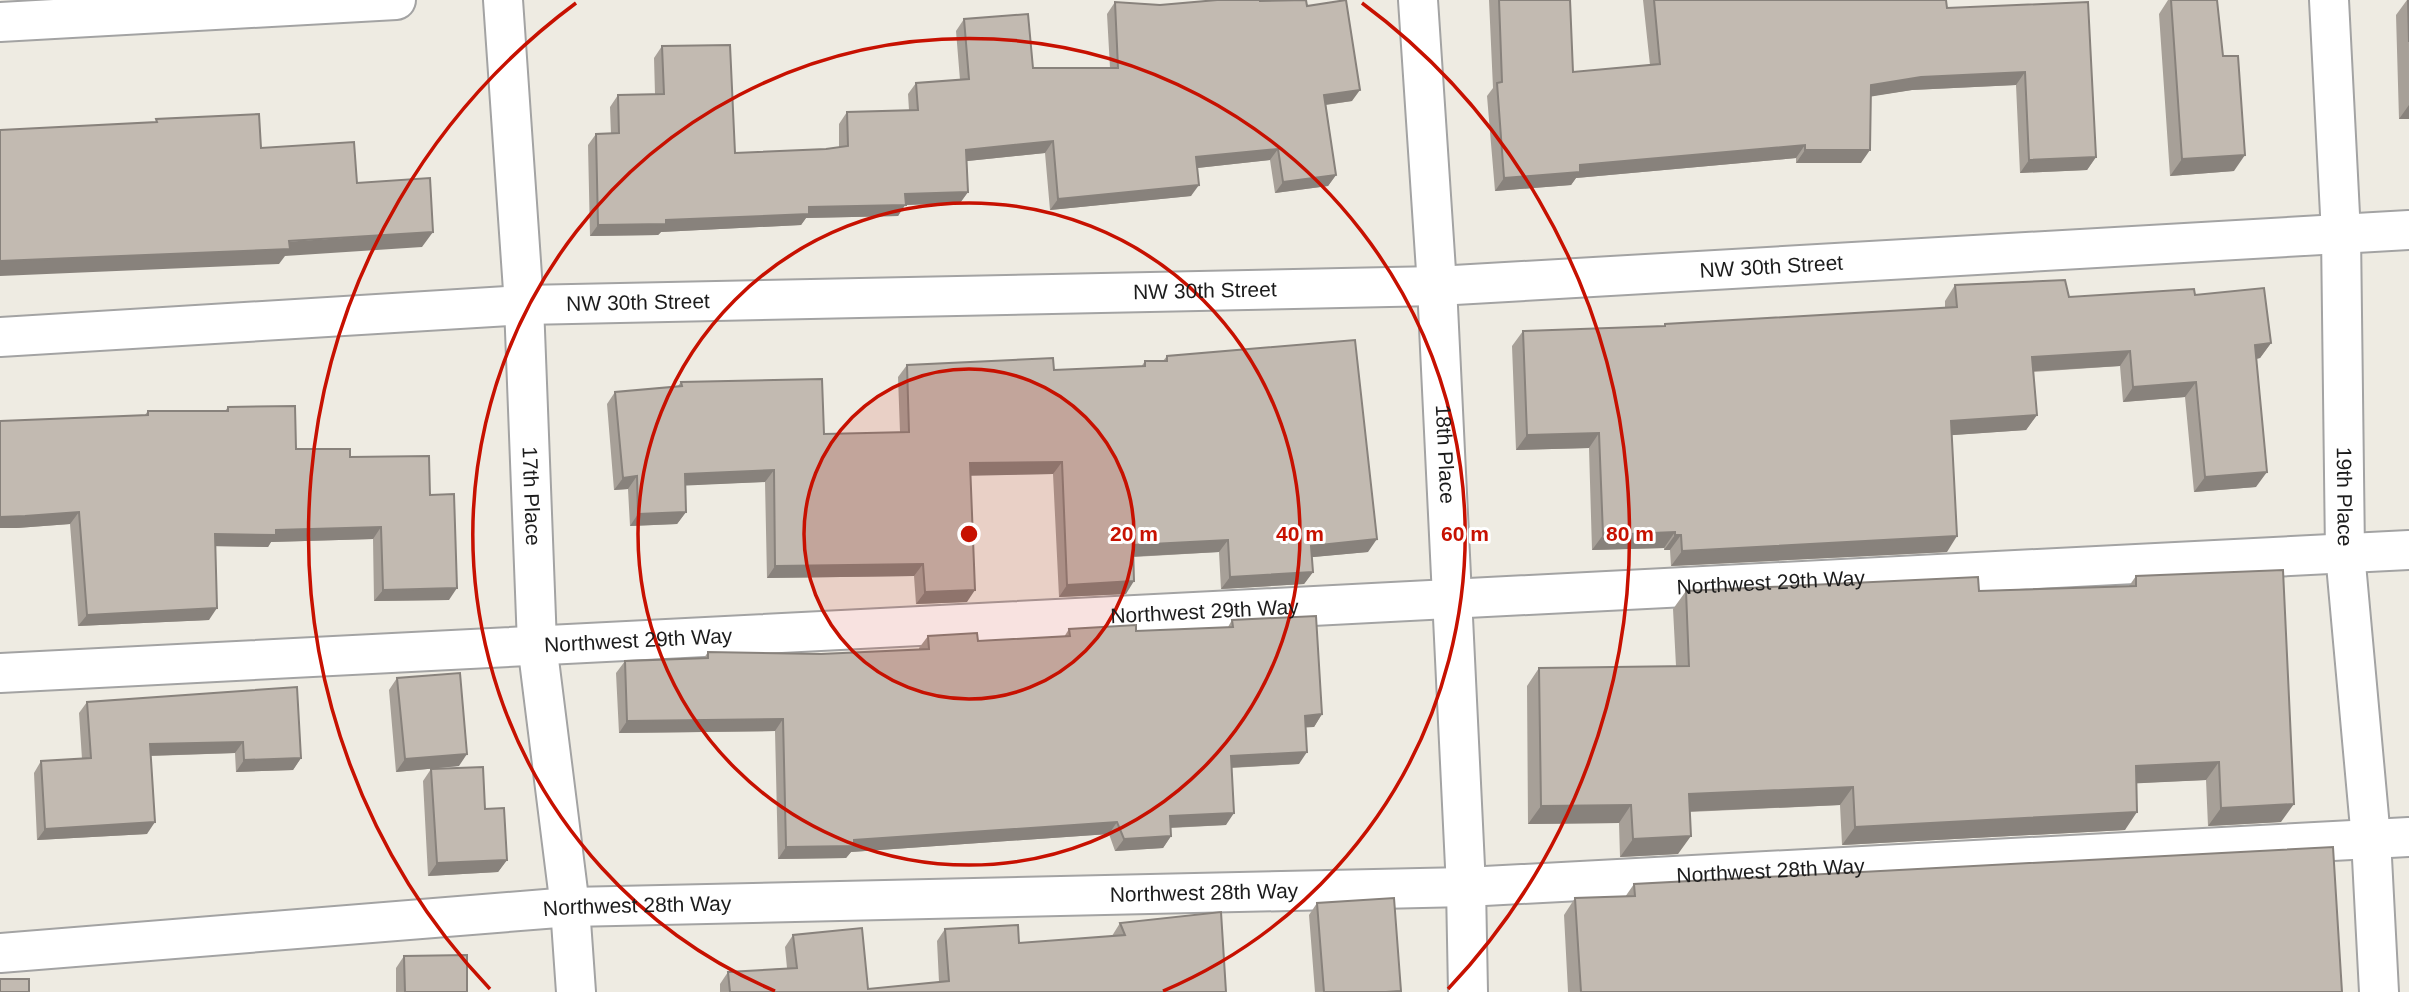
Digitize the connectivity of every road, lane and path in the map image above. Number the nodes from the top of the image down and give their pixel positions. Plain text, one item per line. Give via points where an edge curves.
1 (396, 0) edge
2 (503, 0) edge
3 (1418, 0) edge
4 (2329, 0) edge
5 (0, 22) edge
6 (2409, 230) edge
7 (2341, 234) junction
8 (1437, 286) junction
9 (524, 305) junction
10 (0, 337) edge
11 (2409, 550) edge
12 (2345, 553) junction
13 (1450, 598) junction
14 (537, 644) junction
15 (0, 673) edge
16 (2409, 837) edge
17 (2371, 839) junction
18 (1466, 887) junction
19 (570, 907) junction
20 (0, 953) edge
21 (576, 992) edge
22 (1468, 992) edge
23 (2379, 992) edge

1 - 5 street
2 - 9 street, 17th Place
3 - 8 street, 18th Place
4 - 7 street, 19th Place
6 - 7 street, NW 30th Street
7 - 8 street, NW 30th Street
7 - 12 street, 19th Place
8 - 9 street, NW 30th Street
8 - 13 street, 18th Place
9 - 10 street, NW 30th Street
9 - 14 street, 17th Place
11 - 12 street, Northwest 29th Way
12 - 13 street, Northwest 29th Way
12 - 17 street, 19th Place
13 - 14 street, Northwest 29th Way
13 - 18 street, 18th Place
14 - 15 street, Northwest 29th Way
14 - 19 street, 17th Place
16 - 17 street, Northwest 28th Way
17 - 18 street, Northwest 28th Way
17 - 23 street, 19th Place
18 - 19 street, Northwest 28th Way
18 - 22 street, 18th Place
19 - 20 street, Northwest 28th Way
19 - 21 street, 17th Place

